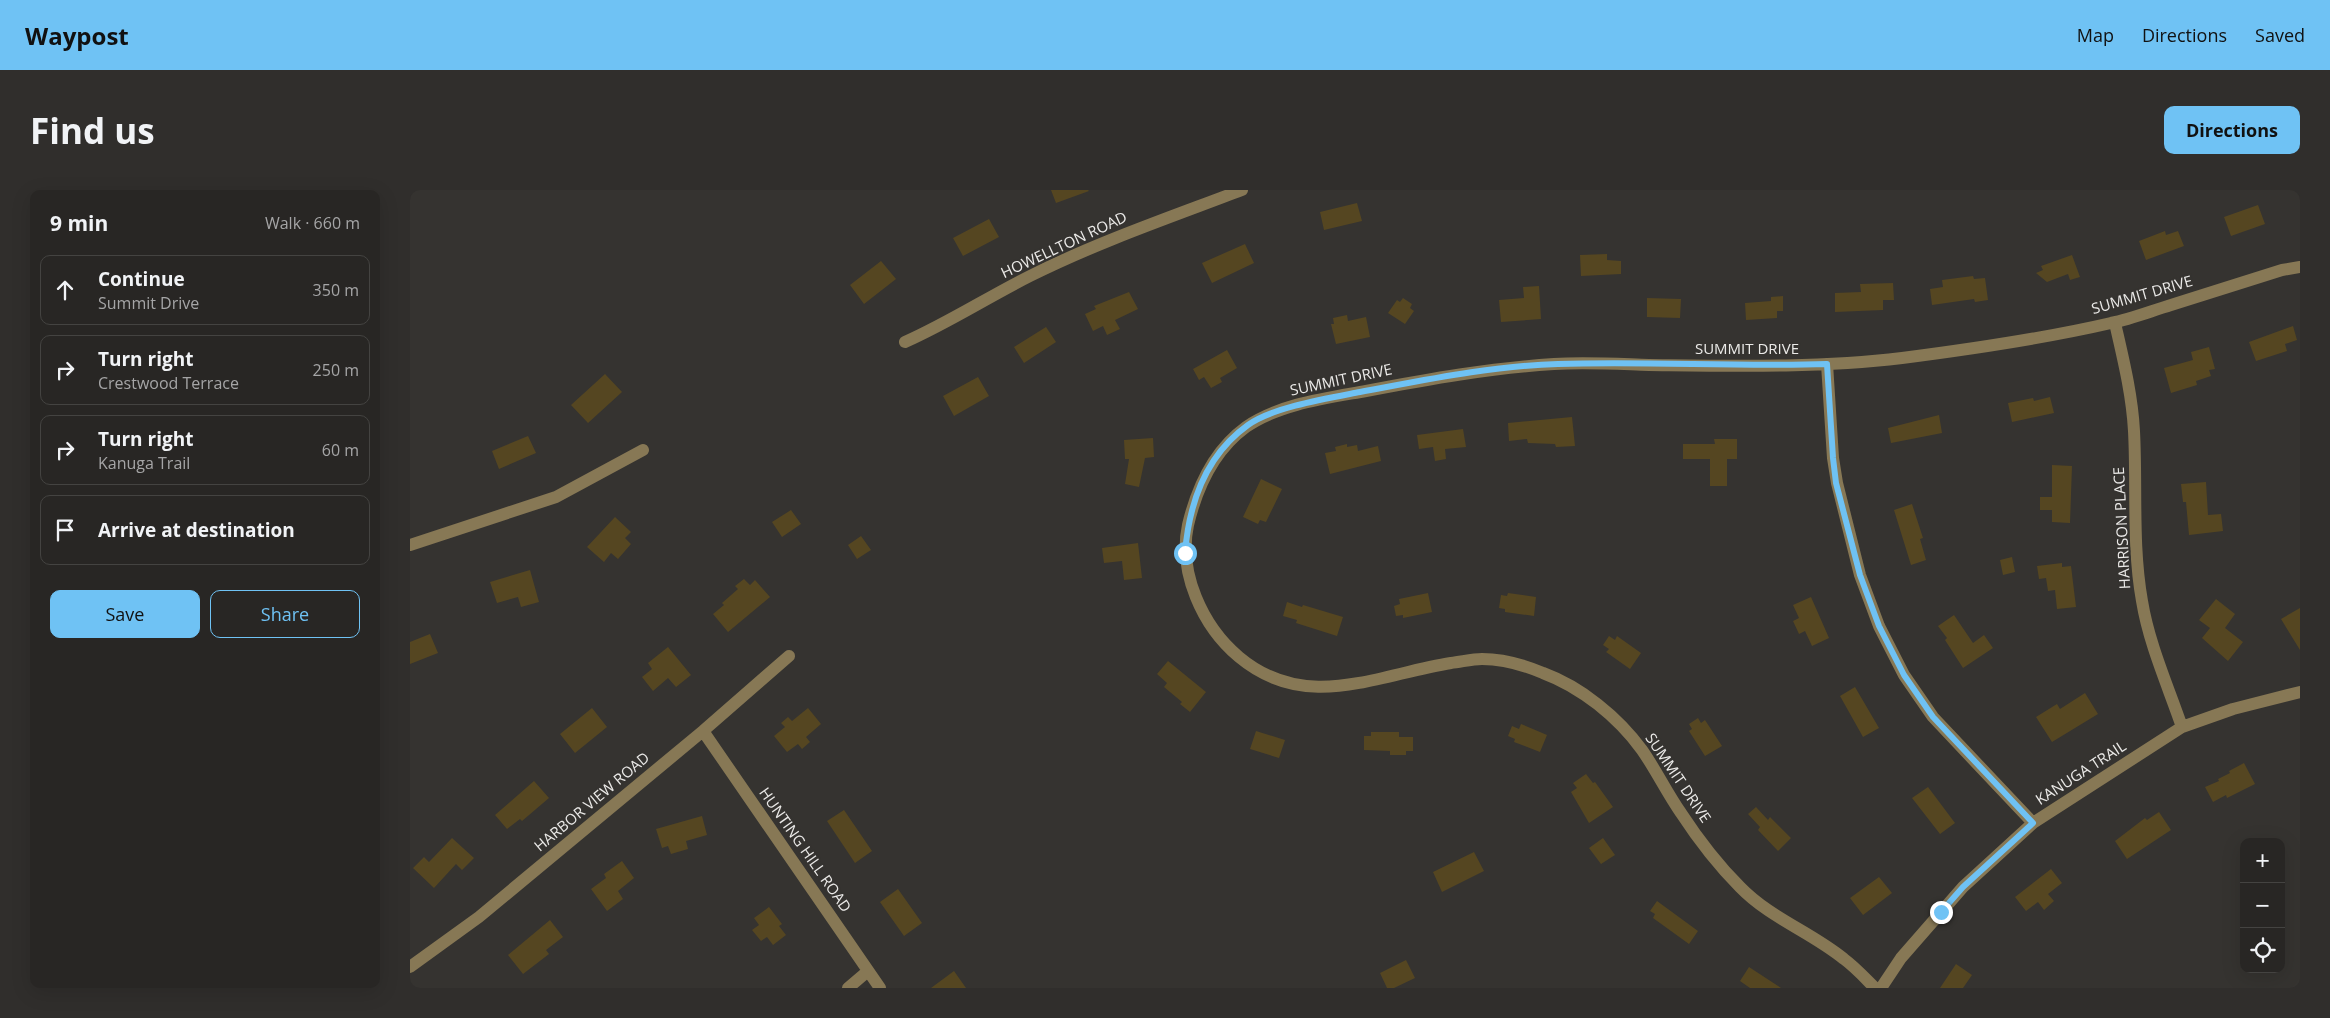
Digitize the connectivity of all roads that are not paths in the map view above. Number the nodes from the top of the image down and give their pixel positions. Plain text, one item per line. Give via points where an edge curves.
1 (1242, 190) edge
2 (2300, 267) edge
3 (2115, 323) junction
4 (905, 342) dead end
5 (1827, 364) junction
6 (643, 450) dead end
7 (410, 545) edge
8 (789, 656) dead end
9 (2300, 692) edge
10 (2182, 727) junction
11 (703, 731) junction
12 (2033, 823) junction
13 (410, 967) edge
14 (868, 971) junction
15 (848, 988) edge
16 (880, 988) edge
17 (1875, 988) edge
18 (1881, 988) edge

1 - 4 street, HOWELLTON ROAD via 1139,229 1030,276
2 - 3 street, SUMMIT DRIVE
3 - 5 street, SUMMIT DRIVE via 1991,346 1897,359
3 - 10 street, HARRISON PLACE via 2128,378 2134,429 2141,598 2149,632
5 - 12 street via 1836,483 1860,575 1879,626 1904,675 1933,717
5 - 17 street, SUMMIT DRIVE via 1557,364 1459,373 1289,408 1249,424 1225,445 1207,469 1189,523 1185,553 1201,610 1211,628 1239,658 1283,680 1319,689 1341,687 1417,669 1480,659 1517,663 1551,676 1596,703 1641,749 1684,819 1746,893 1769,912 1843,957
6 - 7 street via 556,497
8 - 11 street, HARBOR VIEW ROAD
9 - 10 street, KANUGA TRAIL via 2233,709
10 - 12 street, KANUGA TRAIL
11 - 13 street, HARBOR VIEW ROAD via 479,917
11 - 14 street, HUNTING HILL ROAD
12 - 18 street, KANUGA TRAIL via 1963,887 1901,958
14 - 15 street
14 - 16 street, HUNTING HILL ROAD

